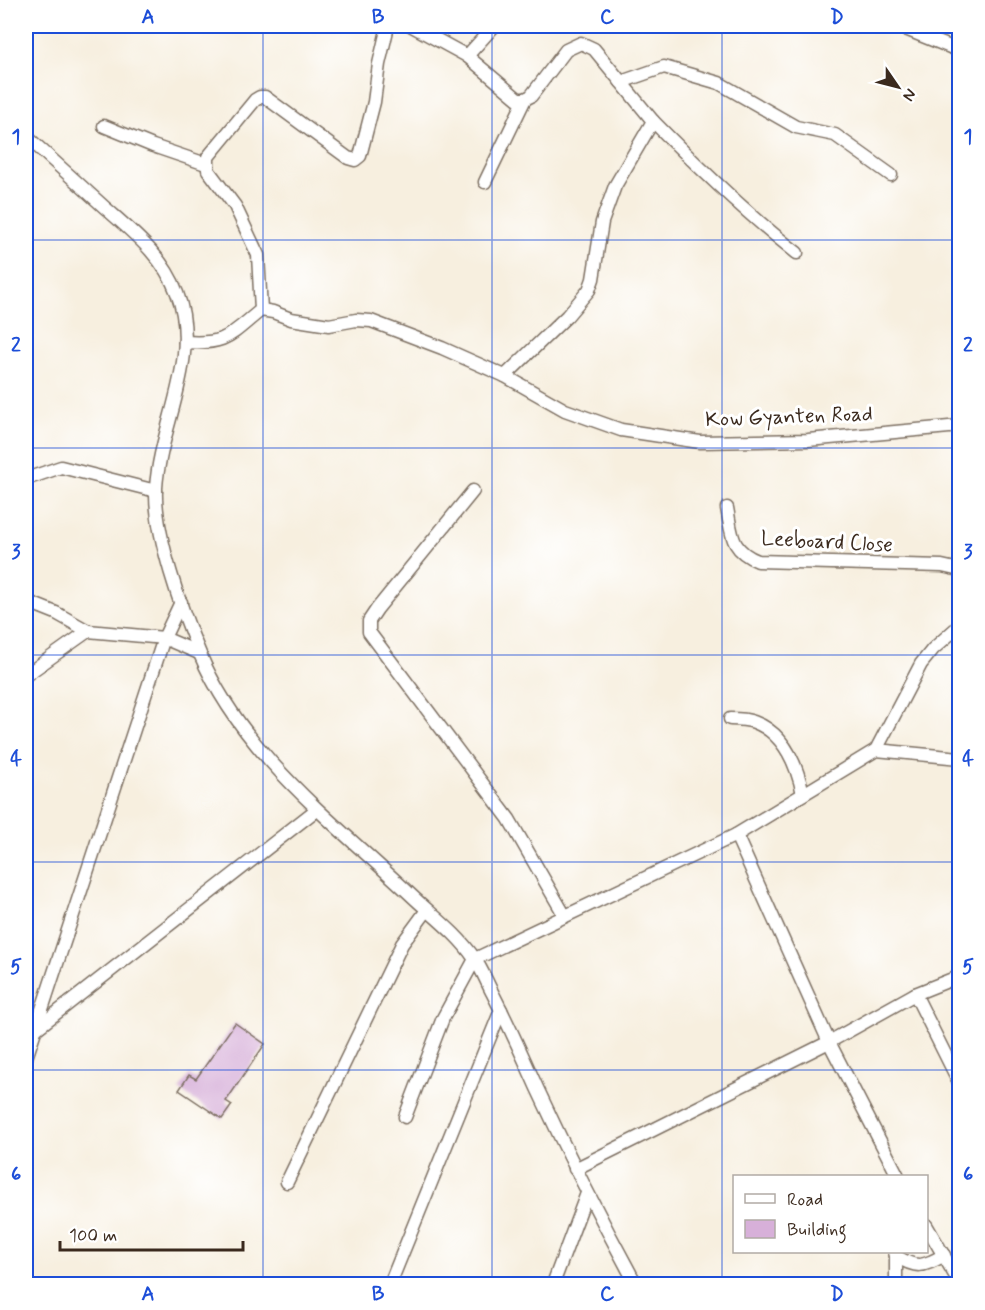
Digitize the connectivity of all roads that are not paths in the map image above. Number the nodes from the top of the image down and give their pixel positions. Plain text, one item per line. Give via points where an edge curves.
1 (388, 26) edge
2 (412, 26) edge
3 (494, 26) edge
4 (898, 26) edge
5 (960, 51) edge
6 (467, 56) junction
7 (621, 82) junction
8 (525, 99) junction
9 (653, 122) junction
10 (104, 126) dead end
11 (26, 136) edge
12 (206, 164) junction
13 (891, 175) dead end
14 (485, 182) dead end
15 (797, 253) dead end
16 (261, 310) junction
17 (185, 342) junction
18 (504, 376) junction
19 (960, 426) edge
20 (26, 479) edge
21 (156, 491) junction
22 (473, 491) dead end
23 (727, 508) dead end
24 (960, 570) edge
25 (26, 601) edge
26 (181, 602) junction
27 (960, 625) edge
28 (88, 631) junction
29 (164, 638) junction
30 (199, 653) junction
31 (26, 675) edge
32 (730, 719) dead end
33 (876, 750) junction
34 (960, 758) edge
35 (802, 794) junction
36 (316, 810) junction
37 (736, 835) junction
38 (427, 910) junction
39 (565, 916) junction
40 (475, 958) junction
41 (960, 976) edge
42 (915, 994) junction
43 (501, 1010) junction
44 (36, 1029) junction
45 (829, 1042) junction
46 (26, 1058) edge
47 (960, 1084) edge
48 (405, 1117) dead end
49 (575, 1169) junction
50 (896, 1175) edge
51 (287, 1182) dead end
52 (587, 1193) junction
53 (928, 1227) edge
54 (896, 1254) edge
55 (944, 1255) junction
56 (958, 1277) edge
57 (390, 1284) edge
58 (553, 1284) edge
59 (636, 1284) edge
60 (896, 1284) edge

1 - 12 street via 374,102 360,156 355,160 260,97
2 - 6 street
3 - 6 street
4 - 5 street
6 - 8 street via 518,99
7 - 8 street via 594,49 581,44 566,50
7 - 9 street
7 - 13 street via 664,67 719,83 796,127 835,135
8 - 14 street
9 - 15 street via 710,179
9 - 18 street via 615,186 602,222 589,290
10 - 12 street
11 - 17 street via 153,252 177,291
12 - 16 street via 235,206 258,255
16 - 17 street via 233,335 208,344
16 - 18 street, Kow Gyanten Road via 329,325 371,321
17 - 21 street
18 - 19 street, Kow Gyanten Road via 565,410 621,430 700,442 808,440
20 - 21 street via 61,466
21 - 26 street via 162,537
22 - 39 street via 377,609 369,621 369,632 508,819
23 - 24 street, Leeboard Close via 734,544 745,556 758,561 942,566
25 - 28 street
26 - 29 street
26 - 30 street
27 - 33 street via 921,664
28 - 29 street
28 - 31 street
29 - 30 street
29 - 44 street
30 - 36 street via 213,683 255,744
32 - 35 street via 768,728 780,740 799,775
33 - 34 street
33 - 35 street
35 - 37 street
36 - 38 street
36 - 44 street
37 - 39 street
37 - 45 street
38 - 40 street
38 - 51 street via 402,944
39 - 40 street
40 - 43 street
40 - 48 street via 443,1018
41 - 42 street
42 - 45 street
42 - 47 street
43 - 49 street
43 - 57 street
44 - 46 street
45 - 49 street
45 - 50 street
49 - 52 street
52 - 58 street
52 - 59 street
53 - 55 street
54 - 55 street via 908,1264 927,1266
54 - 60 street
55 - 56 street

